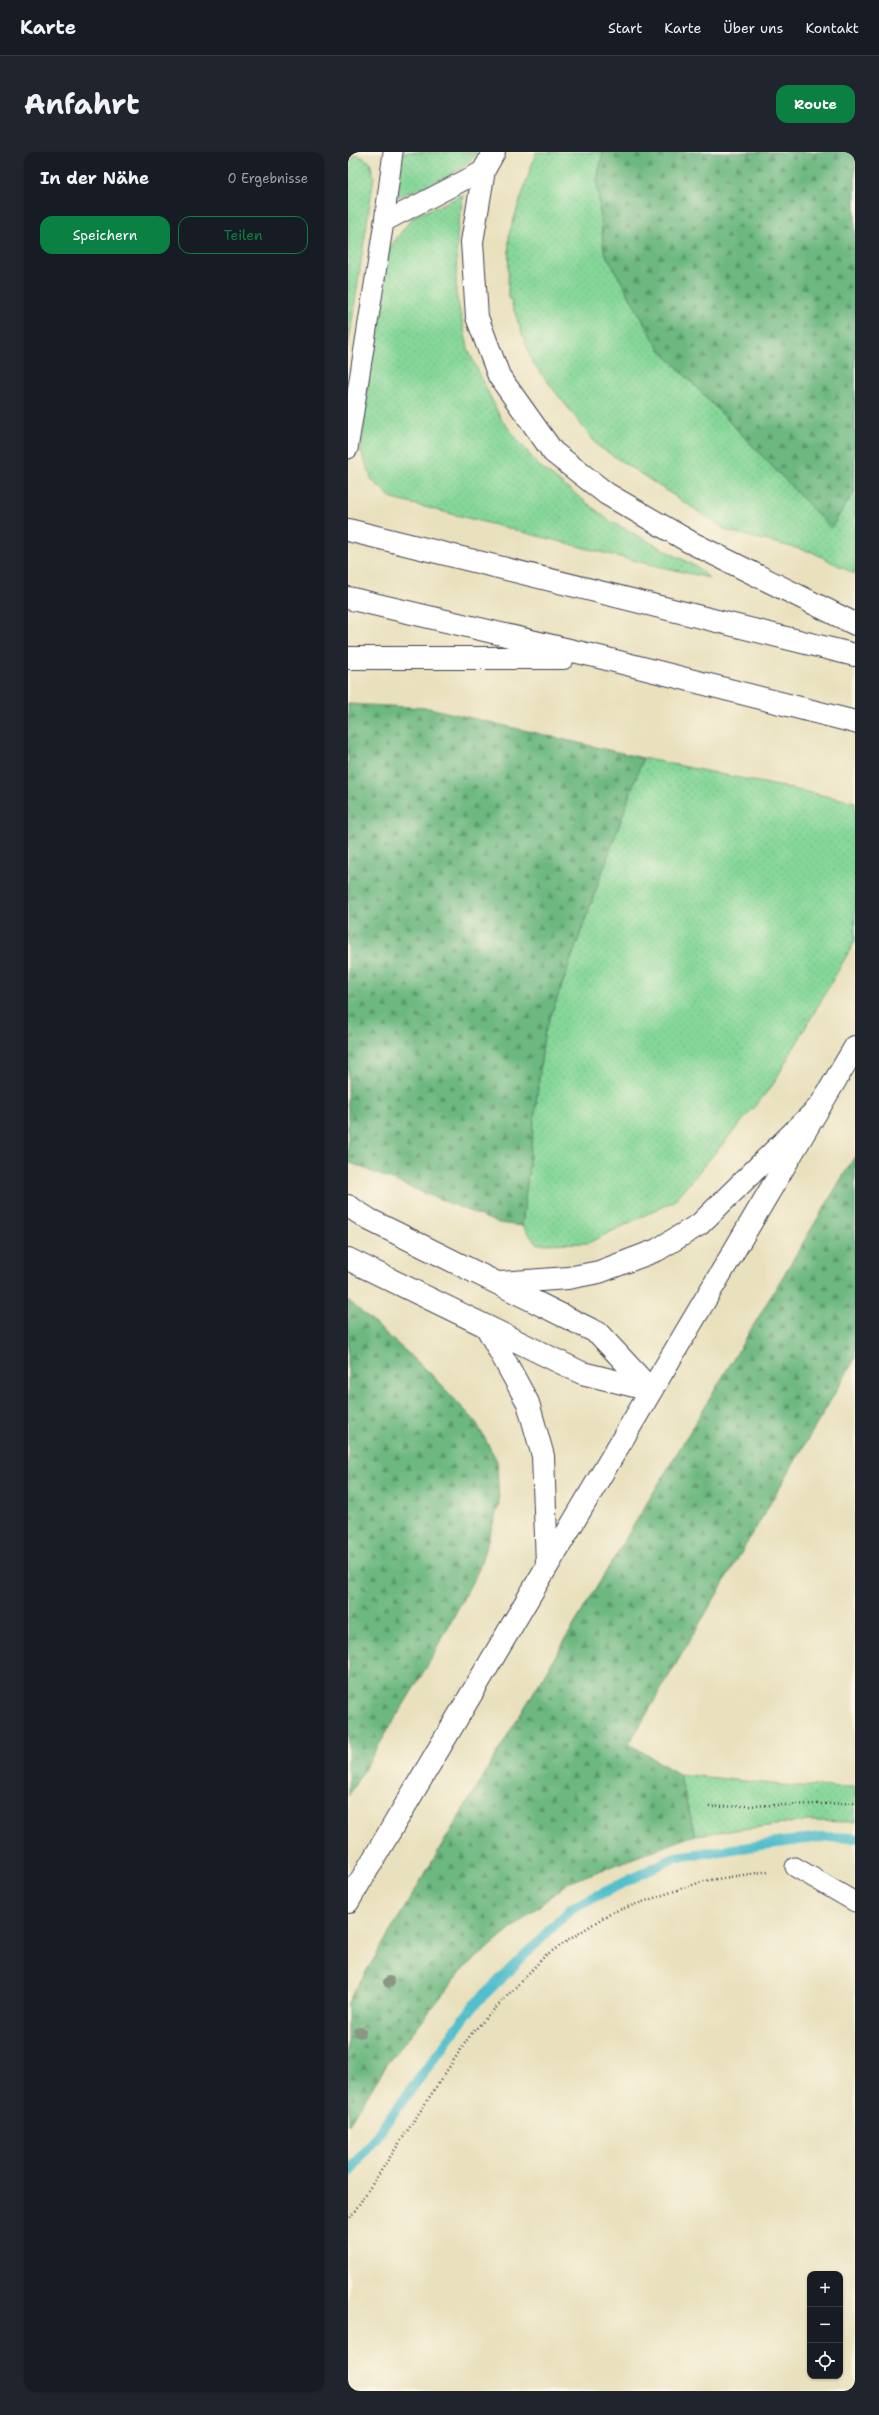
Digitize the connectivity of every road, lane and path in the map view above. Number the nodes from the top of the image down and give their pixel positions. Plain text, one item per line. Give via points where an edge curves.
1 (393, 152) edge
2 (489, 161) edge
3 (384, 222) junction
4 (348, 449) edge
5 (348, 530) edge
6 (348, 598) edge
7 (855, 624) edge
8 (855, 655) edge
9 (599, 657) junction
10 (348, 658) edge
11 (855, 722) edge
12 (855, 1047) edge
13 (820, 1106) junction
14 (348, 1206) edge
15 (348, 1259) edge
16 (499, 1283) junction
17 (487, 1328) junction
18 (651, 1390) junction
19 (547, 1564) junction
20 (855, 1803) edge
21 (709, 1807) dead end
22 (795, 1867) joint
23 (348, 1902) edge
24 (855, 1902) edge
25 (348, 2221) edge

1 - 3 lane
2 - 3 lane
2 - 7 main road via 472,242 477,317 499,376 553,452 607,494 690,542
3 - 4 lane
5 - 8 main road
6 - 9 main road
9 - 10 main road
9 - 11 main road
12 - 13 main road
13 - 16 main road via 700,1224 657,1250 599,1272 568,1278
13 - 18 main road
14 - 16 main road via 370,1220
15 - 17 main road
16 - 18 main road via 598,1333
17 - 18 main road via 582,1373
17 - 19 main road via 528,1403 543,1456
18 - 19 main road
19 - 23 main road
20 - 21 path
22 - 24 lane
22 - 25 path via 704,1881 610,1913 546,1955 471,2034

